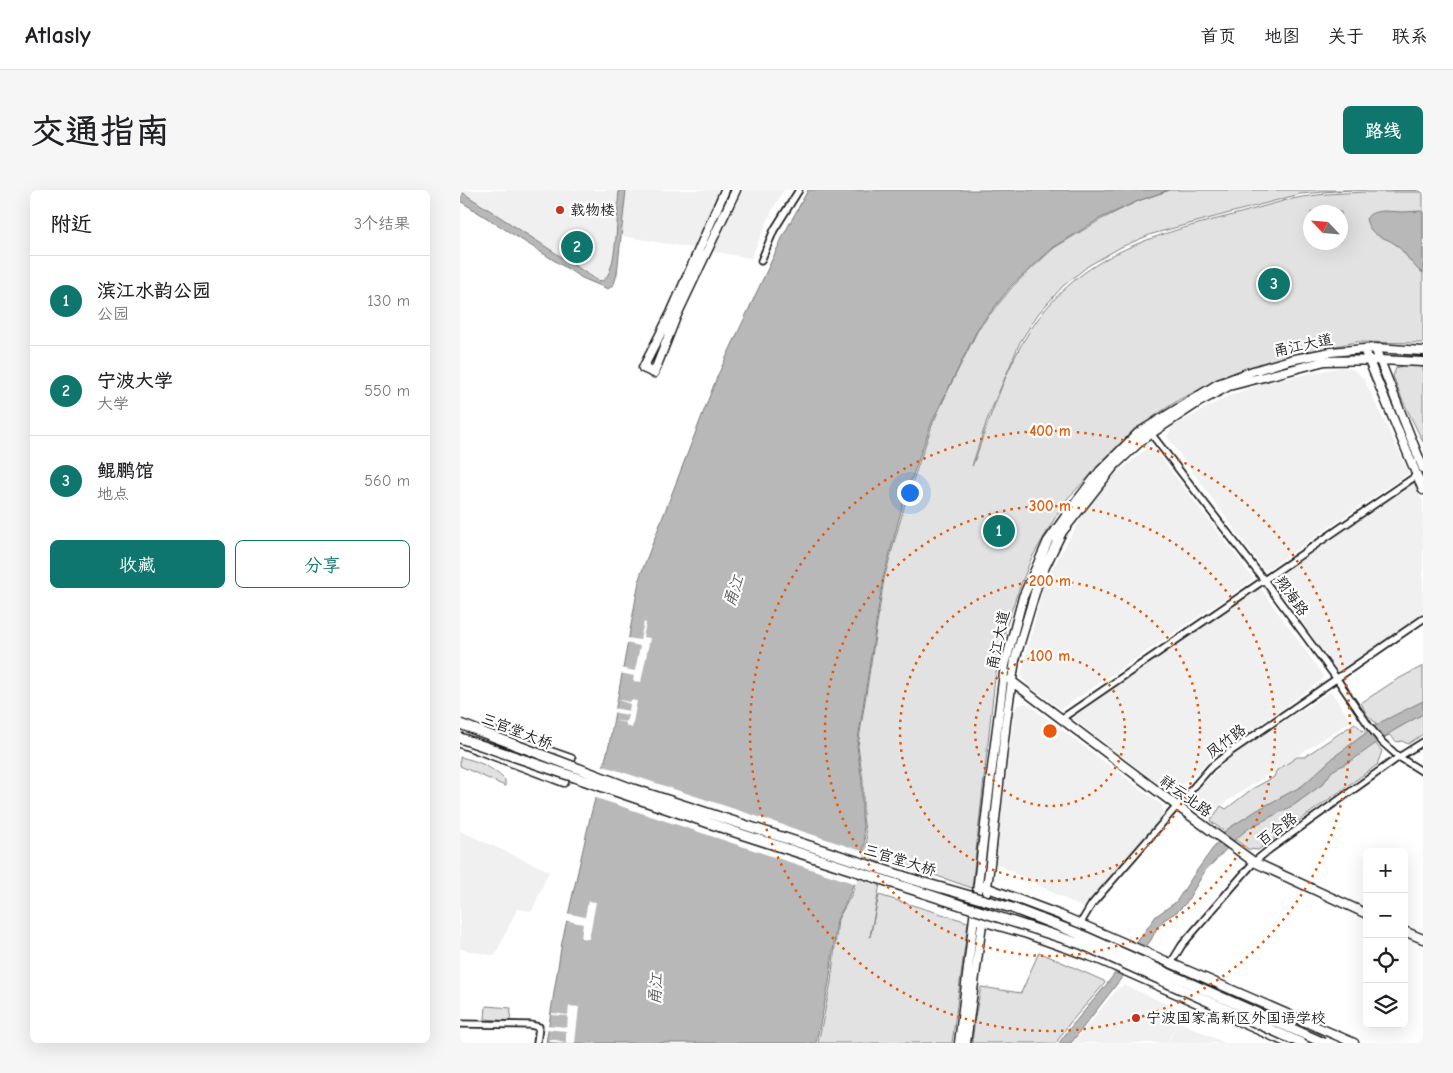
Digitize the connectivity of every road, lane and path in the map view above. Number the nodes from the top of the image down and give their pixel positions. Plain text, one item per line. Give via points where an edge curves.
1 (725, 190) edge
2 (736, 190) edge
3 (799, 190) edge
4 (761, 261) dead end
5 (1375, 348) junction
6 (1364, 349) junction
7 (1423, 351) edge
8 (1380, 360) junction
9 (1370, 361) junction
10 (1423, 362) edge
11 (1149, 431) junction
12 (1423, 468) edge
13 (1416, 476) junction
14 (1423, 490) edge
15 (1264, 580) junction
16 (1423, 619) edge
17 (1004, 676) junction
18 (1337, 679) junction
19 (1012, 682) junction
20 (1061, 719) junction
21 (460, 720) edge
22 (460, 724) edge
23 (460, 738) edge
24 (1423, 742) edge
25 (460, 743) edge
26 (1399, 757) junction
27 (1423, 772) edge
28 (1177, 806) junction
29 (1254, 862) junction
30 (978, 884) junction
31 (987, 887) junction
32 (1363, 912) edge
33 (973, 919) junction
34 (982, 920) junction
35 (1080, 924) junction
36 (1408, 933) edge
37 (1423, 939) edge
38 (1171, 963) junction
39 (460, 1024) edge
40 (537, 1043) edge
41 (959, 1043) edge
42 (966, 1043) edge
43 (1288, 1043) edge
44 (1301, 1043) edge
45 (1324, 1043) edge
46 (1354, 1043) edge

1 - 2 street via 643,368 654,373 676,317
3 - 4 street via 774,230
5 - 6 street, 甬江大道
5 - 7 street, 甬江大道
5 - 8 street
6 - 9 street
6 - 11 street, 甬江大道 via 1290,360 1244,374 1218,384
8 - 9 street, 甬江大道
8 - 10 street, 甬江大道
8 - 12 street
9 - 11 street, 甬江大道 via 1325,361 1230,386
9 - 13 street
11 - 15 street, 翔海路
11 - 17 street, 甬江大道 via 1138,433 1100,470 1048,541 1023,597
11 - 19 street, 甬江大道 via 1114,466 1062,532 1039,579 1015,660
13 - 14 street
13 - 15 street
15 - 18 street, 翔海路
15 - 20 street
16 - 18 street, 凤竹路
17 - 19 street, 祥云北路
17 - 30 street, 甬江大道
18 - 26 street, 翔海路 via 1369,726
18 - 28 street, 凤竹路 via 1211,767
19 - 20 street, 祥云北路
19 - 31 street, 甬江大道
20 - 28 street, 祥云北路
21 - 25 street via 571,759 564,782
22 - 45 main road, 三官堂大桥, bridge via 633,789 1012,908 1082,935
23 - 44 main road, 三官堂大桥, bridge via 1081,944
24 - 26 street, 百合路
26 - 27 street, 翔海路
26 - 29 street, 百合路
28 - 29 street, 祥云北路
28 - 35 street, 凤竹路 via 1092,904
29 - 32 street, 祥云北路
29 - 38 street, 百合路 via 1182,945
30 - 31 street
30 - 33 street, 甬江大道
31 - 34 street, 甬江大道
31 - 35 street
33 - 34 street
33 - 41 street, 甬江大道
34 - 42 street, 甬江大道
34 - 43 street via 1100,960
35 - 38 street
36 - 37 street
38 - 46 street
39 - 40 street via 530,1025 538,1027

